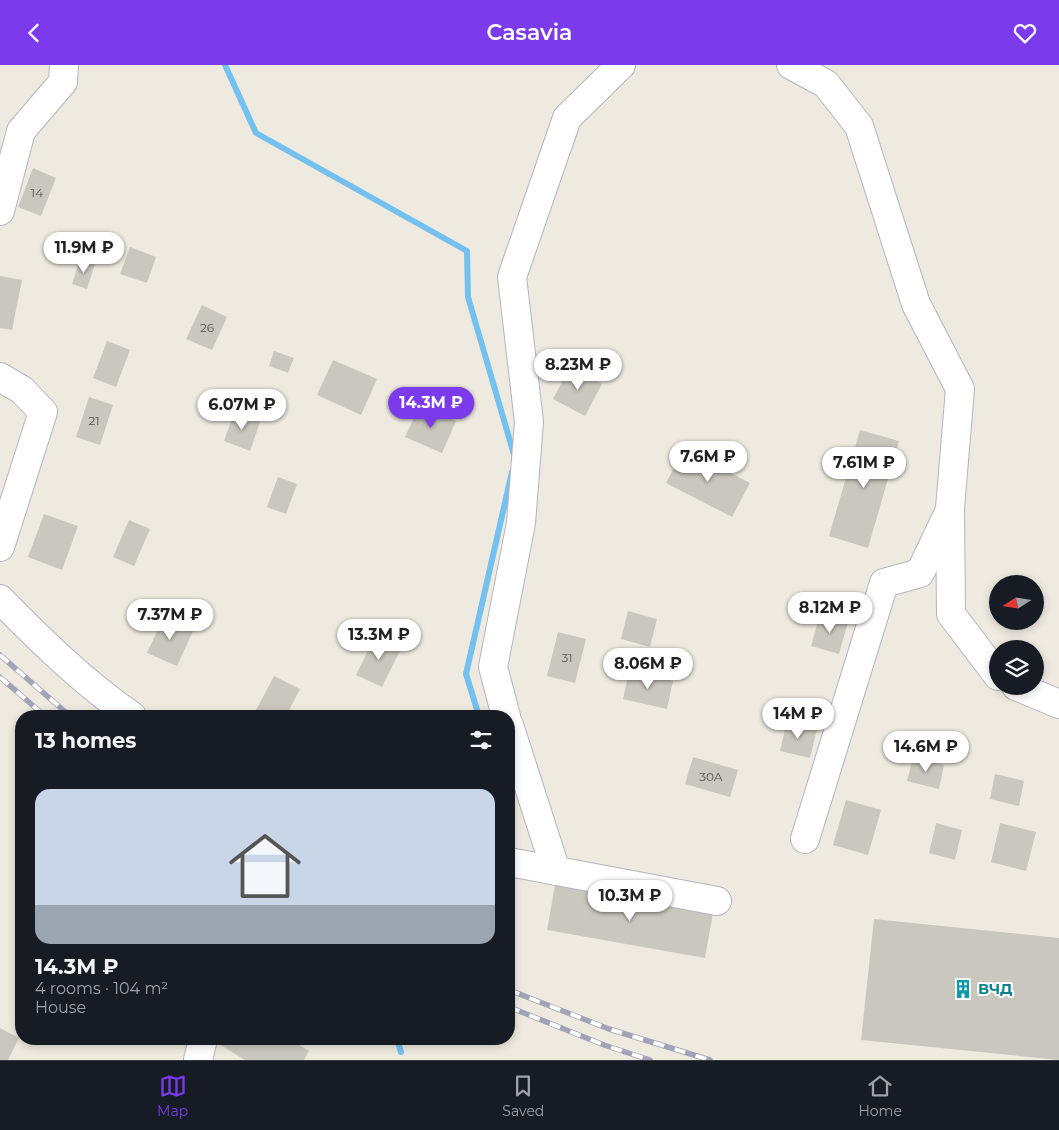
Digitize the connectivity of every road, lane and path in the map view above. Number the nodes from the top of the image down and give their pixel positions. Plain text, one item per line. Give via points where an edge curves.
1 (64, 65) edge
2 (621, 65) edge
3 (791, 65) edge
4 (0, 211) edge
5 (0, 377) edge
6 (950, 508) junction
7 (0, 547) edge
8 (0, 599) edge
9 (989, 664) edge
10 (1038, 695) edge
11 (1059, 704) edge
12 (123, 710) edge
13 (504, 710) edge
14 (515, 744) edge
15 (804, 839) dead end
16 (515, 863) edge
17 (556, 871) junction
18 (717, 901) dead end
19 (202, 1045) edge
20 (198, 1060) edge

1 - 4 street via 63,82 21,131
2 - 13 street via 567,118 512,277 529,422 521,523 493,667
3 - 6 street via 826,84 859,126 916,304 960,389
5 - 7 street via 22,390 43,411
6 - 9 street via 951,614
6 - 15 street via 920,573 884,583
8 - 12 street via 50,648
10 - 11 street
14 - 17 street
16 - 17 street
17 - 18 street
19 - 20 street

